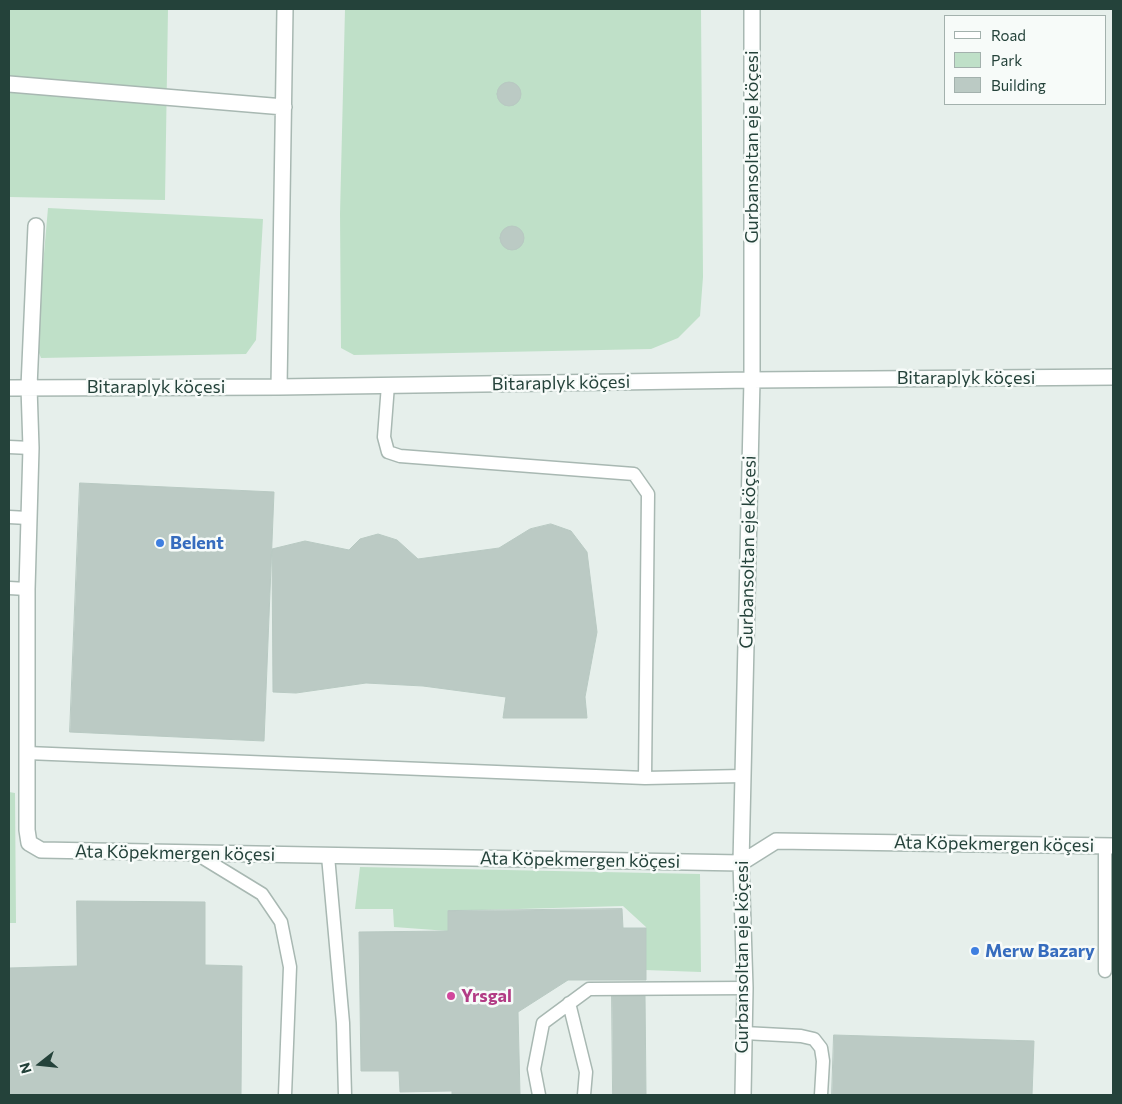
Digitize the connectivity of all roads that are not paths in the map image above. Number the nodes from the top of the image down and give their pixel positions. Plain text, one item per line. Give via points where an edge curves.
1 (285, 9) edge
2 (752, 9) edge
3 (9, 84) edge
4 (284, 107) junction
5 (36, 226) dead end
6 (1113, 377) edge
7 (752, 380) junction
8 (388, 385) junction
9 (29, 387) junction
10 (279, 387) junction
11 (9, 388) edge
12 (9, 448) edge
13 (31, 448) junction
14 (9, 517) edge
15 (28, 518) junction
16 (9, 588) edge
17 (27, 589) junction
18 (27, 753) junction
19 (743, 776) junction
20 (645, 778) junction
21 (1109, 846) edge
22 (195, 853) junction
23 (328, 856) junction
24 (741, 863) junction
25 (1105, 971) dead end
26 (745, 988) junction
27 (570, 1002) junction
28 (744, 1033) junction
29 (285, 1095) edge
30 (345, 1095) edge
31 (539, 1095) edge
32 (584, 1095) edge
33 (743, 1095) edge
34 (821, 1095) edge

1 - 4 street
2 - 7 street, Gurbansoltan eje köçesi
3 - 4 street
4 - 10 street
5 - 9 street
6 - 7 street, Bitaraplyk köçesi
7 - 8 street, Bitaraplyk köçesi
7 - 19 street, Gurbansoltan eje köçesi
8 - 10 street, Bitaraplyk köçesi
8 - 20 lane via 384,437 388,452 400,456 634,474 648,494
9 - 10 street, Bitaraplyk köçesi
9 - 11 street, Bitaraplyk köçesi
9 - 13 street
12 - 13 lane
13 - 15 street
14 - 15 lane
15 - 17 street
16 - 17 lane
17 - 18 street
18 - 20 lane
18 - 22 street, Ata Köpekmergen köçesi via 29,843 41,850
19 - 20 lane
19 - 24 street, Gurbansoltan eje köçesi
21 - 24 street, Ata Köpekmergen köçesi via 776,841
21 - 25 lane
22 - 23 street, Ata Köpekmergen köçesi
22 - 29 lane via 262,894 281,922 290,967
23 - 24 street, Ata Köpekmergen köçesi
23 - 30 lane via 343,1023
24 - 26 street, Gurbansoltan eje köçesi
26 - 27 lane via 589,988
26 - 28 street, Gurbansoltan eje köçesi
27 - 31 lane via 543,1022 534,1069
27 - 32 lane via 586,1072
28 - 33 street, Gurbansoltan eje köçesi
28 - 34 lane via 814,1039 821,1048 823,1061

